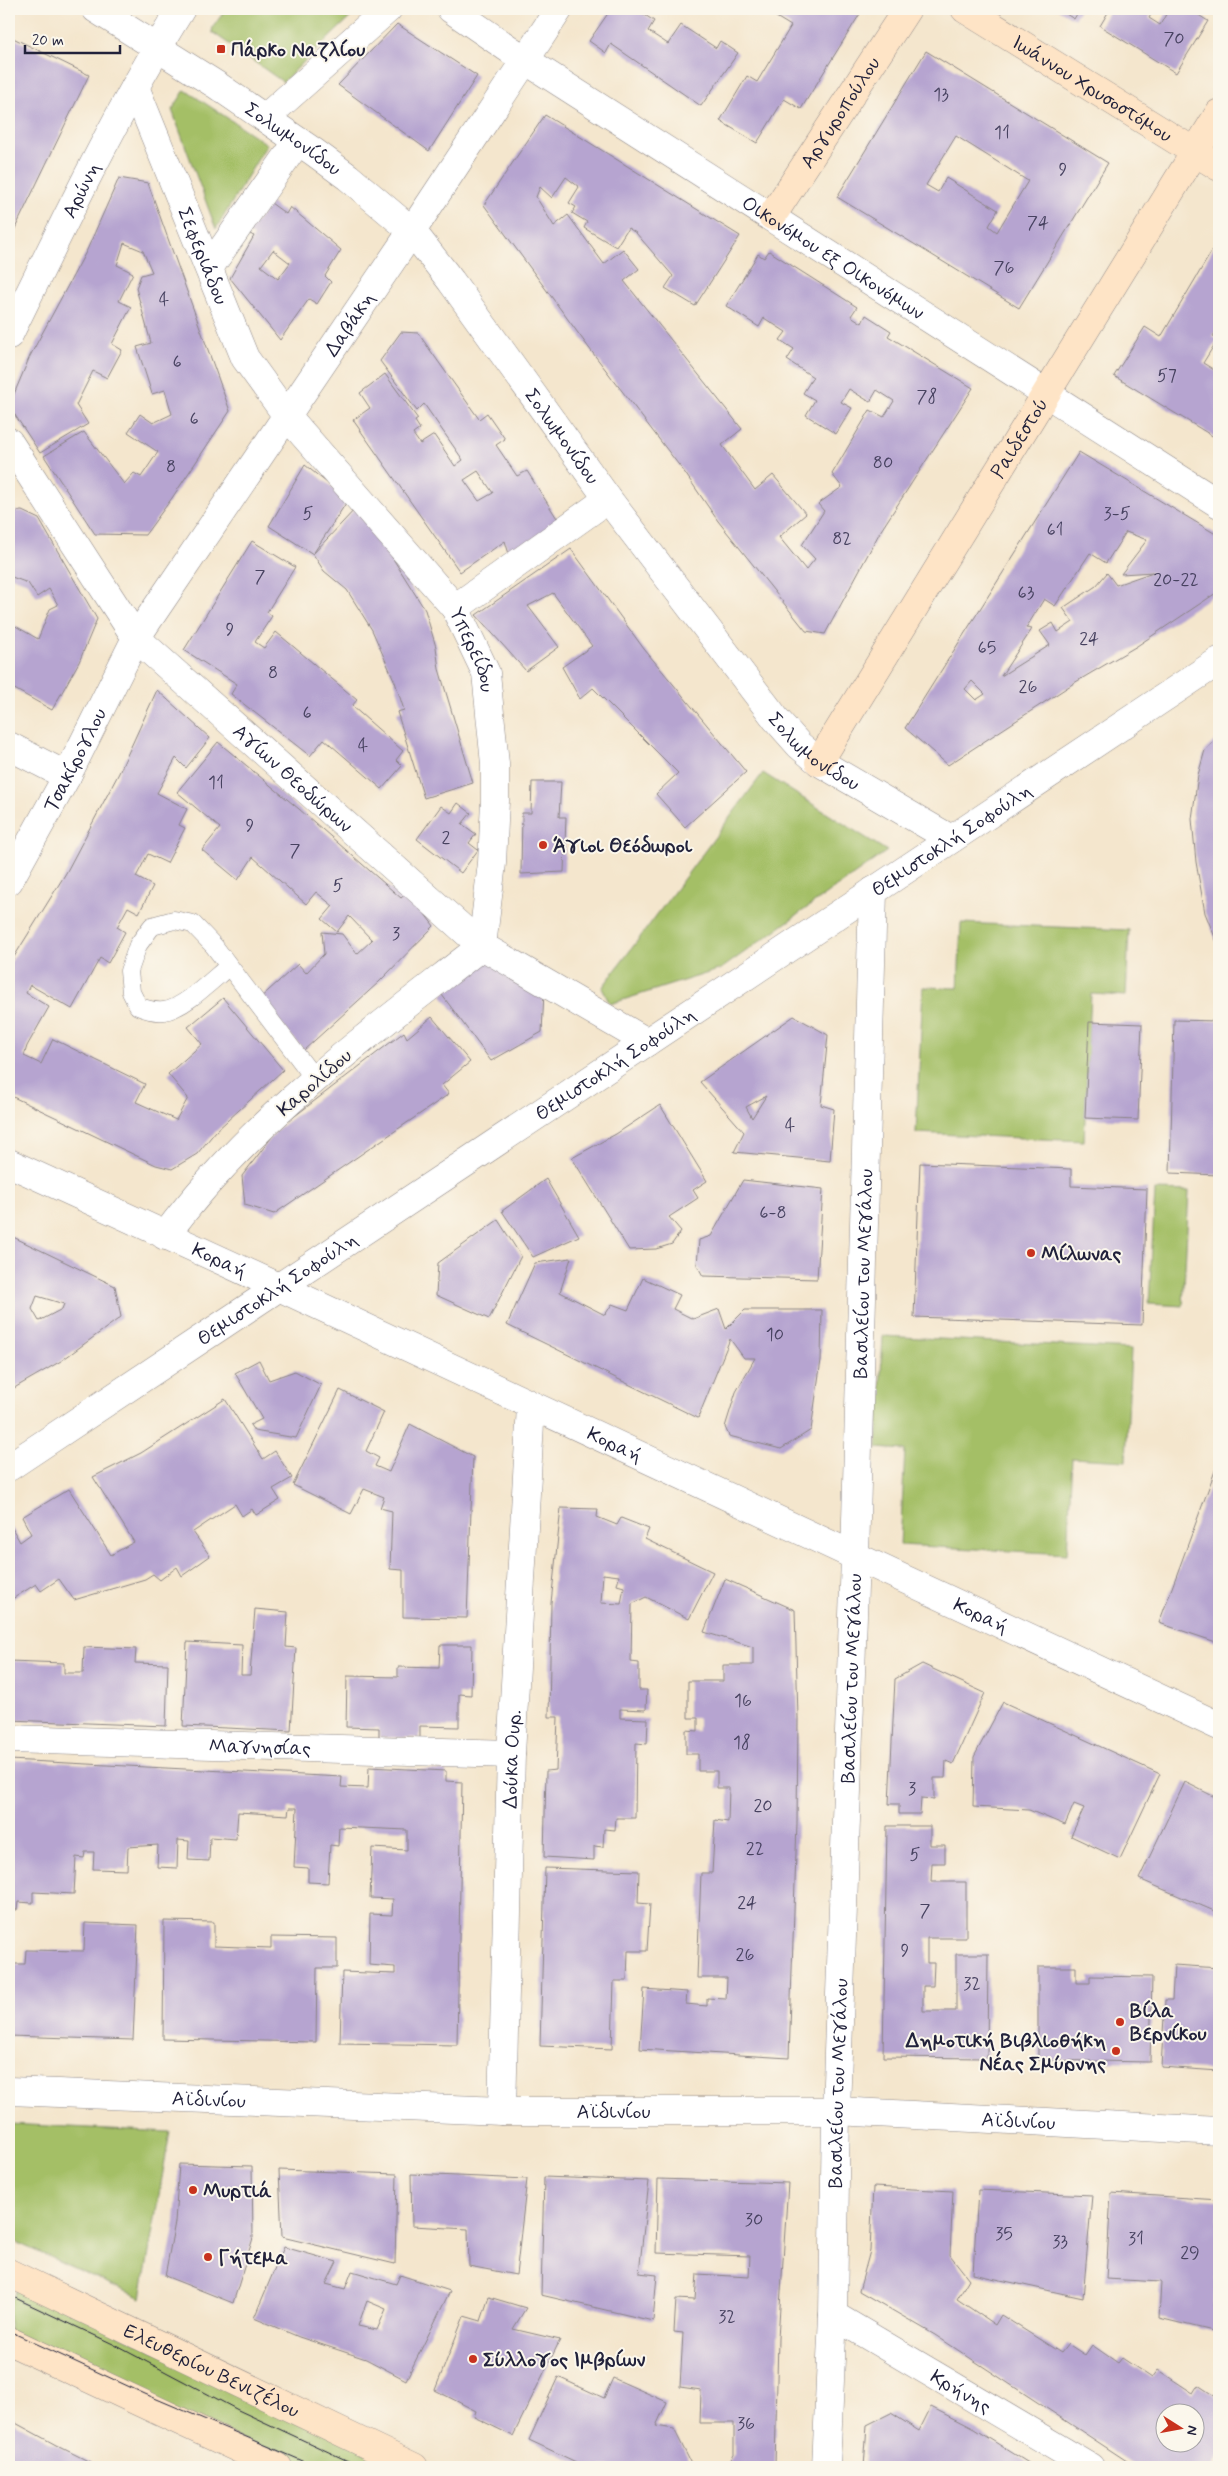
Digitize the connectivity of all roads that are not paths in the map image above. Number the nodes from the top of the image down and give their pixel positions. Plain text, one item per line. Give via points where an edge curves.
1 (96, 9) edge
2 (182, 9) edge
3 (388, 9) edge
4 (451, 9) edge
5 (559, 9) edge
6 (907, 9) edge
7 (965, 9) edge
8 (157, 47) junction
9 (525, 60) junction
10 (136, 87) junction
11 (1219, 113) edge
12 (265, 118) junction
13 (298, 141) junction
14 (1195, 152) junction
15 (1219, 167) edge
16 (772, 216) junction
17 (412, 231) junction
18 (209, 268) junction
19 (9, 335) edge
20 (1045, 393) junction
21 (287, 416) junction
22 (9, 442) edge
23 (608, 499) junction
24 (1219, 504) edge
25 (455, 608) junction
26 (136, 638) junction
27 (1219, 661) edge
28 (9, 746) edge
29 (819, 762) junction
30 (67, 776) junction
31 (951, 839) junction
32 (9, 881) edge
33 (874, 891) junction
34 (482, 946) junction
35 (228, 967) junction
36 (647, 1042) junction
37 (314, 1078) junction
38 (9, 1163) edge
39 (165, 1236) junction
40 (279, 1287) junction
41 (531, 1406) junction
42 (9, 1467) edge
43 (856, 1557) junction
44 (1219, 1726) edge
45 (9, 1739) edge
46 (511, 1754) junction
47 (9, 2091) edge
48 (502, 2111) junction
49 (836, 2111) junction
50 (1219, 2131) edge
51 (9, 2273) edge
52 (833, 2315) junction
53 (9, 2341) edge
54 (278, 2467) edge
55 (414, 2467) edge
56 (826, 2467) edge
57 (1090, 2467) edge

1 - 8 street, Σολωμονίδου
2 - 8 street, Αρώνη
3 - 12 street
4 - 9 street, Οικονόμου εξ Οικονόμων
5 - 9 street, Δαβάκη
6 - 16 street, Αργυροπούλου
7 - 14 street, Ιωάννου Χρυσοστόμου
8 - 10 street, Αρώνη
8 - 12 street, Σολωμονίδου
9 - 16 street, Οικονόμου εξ Οικονόμων
9 - 17 street, Δαβάκη
10 - 18 street, Σεφεριάδου
10 - 19 street, Αρώνη via 102,147
11 - 14 street, Ραιδεστού
12 - 13 street, Σολωμονίδου
13 - 17 street, Σολωμονίδου via 348,176
13 - 18 street
14 - 15 street, Ιωάννου Χρυσοστόμου
14 - 20 street, Ραιδεστού
16 - 20 street, Οικονόμου εξ Οικονόμων
17 - 21 street, Δαβάκη
17 - 23 street, Σολωμονίδου
18 - 21 street, Σεφεριάδου via 245,358
20 - 24 street, Οικονόμου εξ Οικονόμων
20 - 29 street, Ραιδεστού
21 - 25 street, Υπερείδου
21 - 26 street, Δαβάκη
22 - 26 street, Αγίων Θεοδώρων
23 - 25 street
23 - 29 street, Σολωμονίδου via 776,719
25 - 34 street, Υπερείδου via 486,673 495,764 492,862
26 - 30 street, Τσακίρογλου
26 - 34 street, Αγίων Θεοδώρων
27 - 31 street, Θεμιστοκλή Σοφούλη
28 - 30 street
29 - 31 street, Σολωμονίδου
30 - 32 street, Τσακίρογλου
31 - 33 street, Θεμιστοκλή Σοφούλη
33 - 36 street, Θεμιστοκλή Σοφούλη
33 - 43 street, Βασιλείου του Μεγάλου
34 - 36 street, Αγίων Θεοδώρων
34 - 37 street, Καρολίδου
35 - 35 lane via 193,924 174,920 152,926 138,945 129,971 131,992 138,1006 151,1012 166,1011 185,1001
35 - 37 lane
36 - 40 street, Θεμιστοκλή Σοφούλη
37 - 39 street, Καρολίδου via 195,1195
38 - 39 street, Κοραή
39 - 40 street, Κοραή
40 - 41 street, Κοραή
40 - 42 street, Θεμιστοκλή Σοφούλη
41 - 43 street, Κοραή
41 - 46 street, Δούκα Ουρ.
43 - 44 street, Κοραή
43 - 49 street, Βασιλείου του Μεγάλου
45 - 46 street, Μαγνησίας
46 - 48 street, Δούκα Ουρ.
47 - 48 street, Αϊδινίου
48 - 49 street, Αϊδινίου
49 - 50 street, Αϊδινίου
49 - 52 street, Βασιλείου του Μεγάλου
51 - 55 street, Ελευθερίου Βενιζέλου
52 - 56 street, Βασιλείου του Μεγάλου
52 - 57 street, Κρήνης
53 - 54 street

